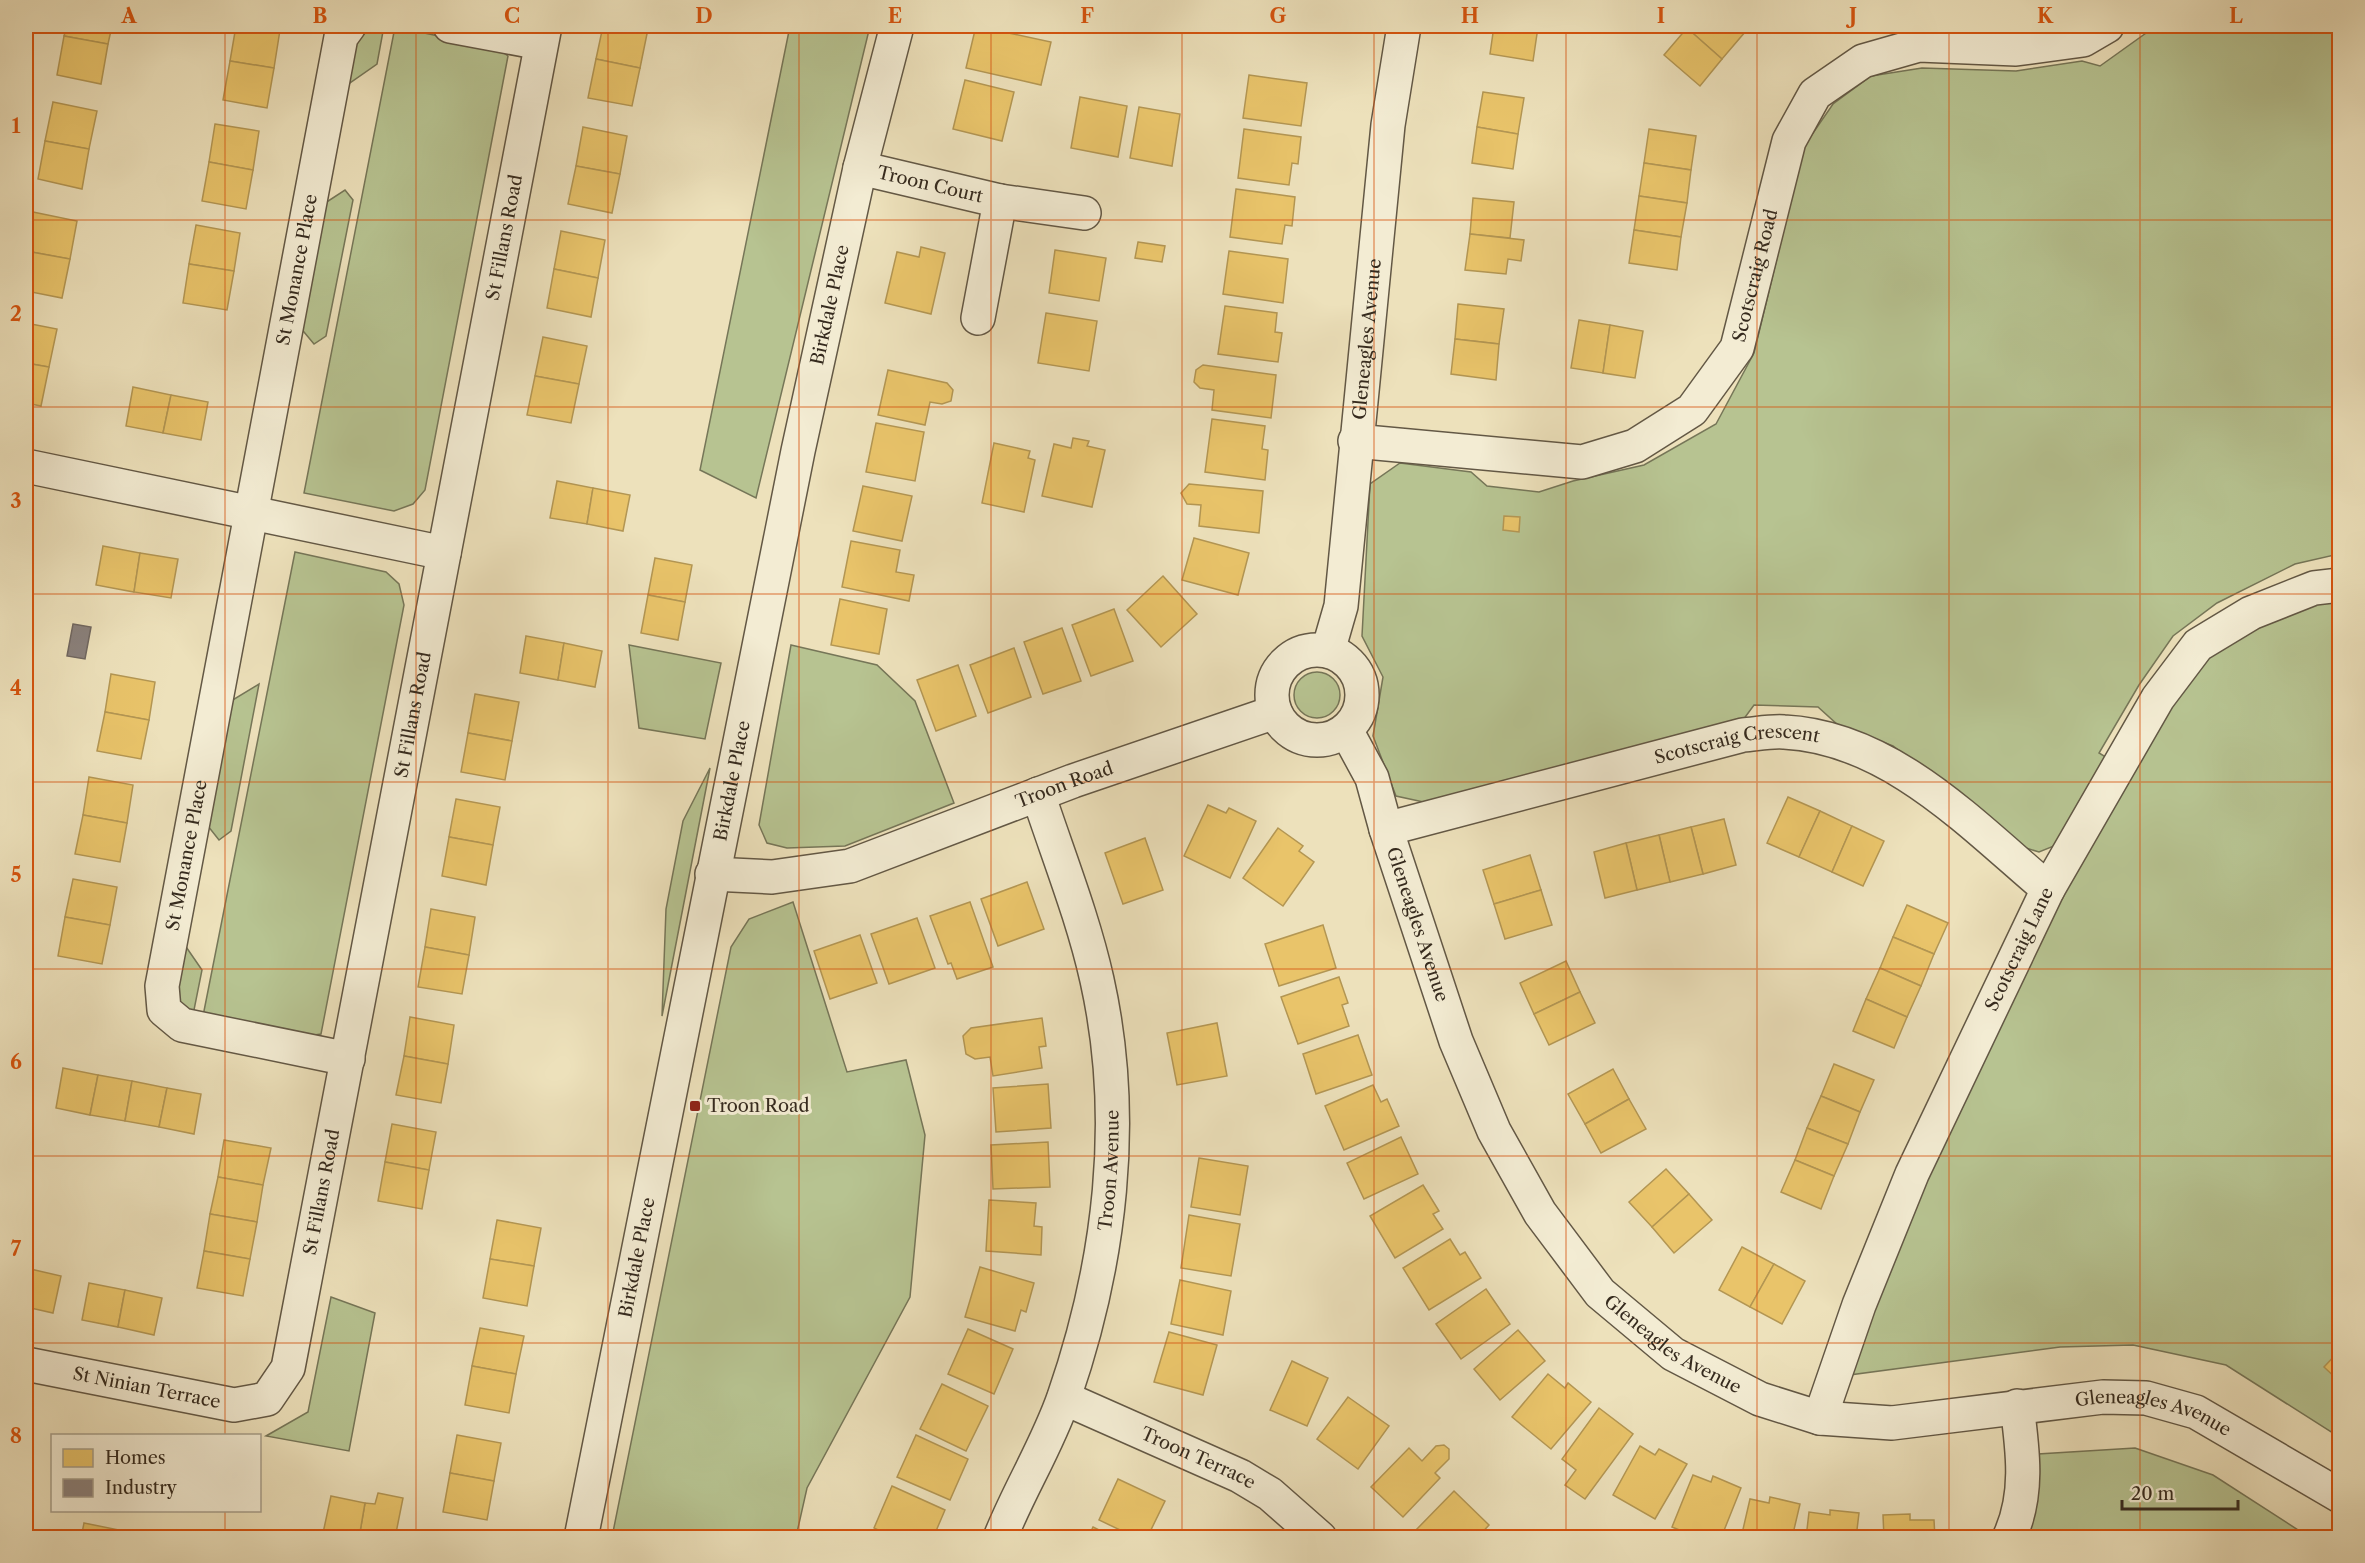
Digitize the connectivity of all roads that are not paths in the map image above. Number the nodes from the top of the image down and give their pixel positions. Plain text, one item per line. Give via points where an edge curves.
1 (349, 26) edge
2 (450, 26) edge
3 (897, 26) edge
4 (1404, 26) edge
5 (2108, 26) edge
6 (543, 34) edge
7 (860, 168) junction
8 (1000, 201) junction
9 (1084, 213) dead end
10 (978, 318) dead end
11 (1355, 441) junction
12 (26, 466) edge
13 (250, 514) junction
14 (444, 553) junction
15 (2340, 585) edge
16 (1328, 651) junction
17 (1275, 712) junction
18 (1346, 730) junction
19 (1038, 794) junction
20 (1386, 829) junction
21 (712, 874) junction
22 (2048, 890) junction
23 (348, 1059) junction
24 (26, 1364) edge
25 (1064, 1398) junction
26 (267, 1399) joint
27 (2017, 1407) junction
28 (1820, 1418) junction
29 (2340, 1496) edge
30 (581, 1538) edge
31 (1000, 1538) edge
32 (1320, 1538) edge
33 (2009, 1538) edge

1 - 13 street, St Monance Place via 341,38
2 - 6 street
3 - 7 street, Birkdale Place
4 - 11 street, Gleneagles Avenue via 1388,125
5 - 11 street, Scotscraig Road via 2083,40 2016,49 1919,45 1863,60 1815,94 1789,141 1737,348 1692,410 1635,446 1582,462
6 - 14 street, St Fillans Road
7 - 8 street, Troon Court
7 - 21 street, Birkdale Place
8 - 9 street, Troon Court
8 - 10 street, Troon Court
11 - 16 street, Gleneagles Avenue via 1341,606
12 - 13 street
13 - 14 street
13 - 23 street, St Monance Place via 162,986 164,1010 182,1025
14 - 23 street, St Fillans Road
15 - 22 street, Scotscraig Lane via 2314,588 2251,613 2198,645 2158,698
16 - 17 street via 1300,653 1283,665 1273,684
16 - 18 street via 1352,666 1359,678 1361,707
17 - 18 street via 1293,734 1305,739 1334,738
17 - 19 street, Troon Road
18 - 20 street, Gleneagles Avenue via 1372,778
19 - 21 street, Troon Road via 850,866 772,877
19 - 25 street, Troon Avenue via 1097,981 1111,1066 1113,1129 1108,1214 1091,1307
20 - 22 street, Scotscraig Crescent via 1743,735 1784,732 1836,741 1880,758 1945,801
20 - 28 street, Gleneagles Avenue via 1456,1041 1494,1131 1540,1212 1600,1293 1673,1354 1760,1399
21 - 30 street, Birkdale Place
22 - 28 street, Scotscraig Lane via 1912,1174 1859,1305
23 - 26 street, St Fillans Road via 288,1368
24 - 26 street, St Ninian Terrace via 234,1406
25 - 31 street, Troon Avenue
25 - 32 street, Troon Terrace via 1240,1476 1270,1494
27 - 28 street, Gleneagles Avenue via 1892,1423
27 - 29 street, Gleneagles Avenue via 2103,1397 2146,1398 2196,1412
27 - 33 street via 2023,1496

